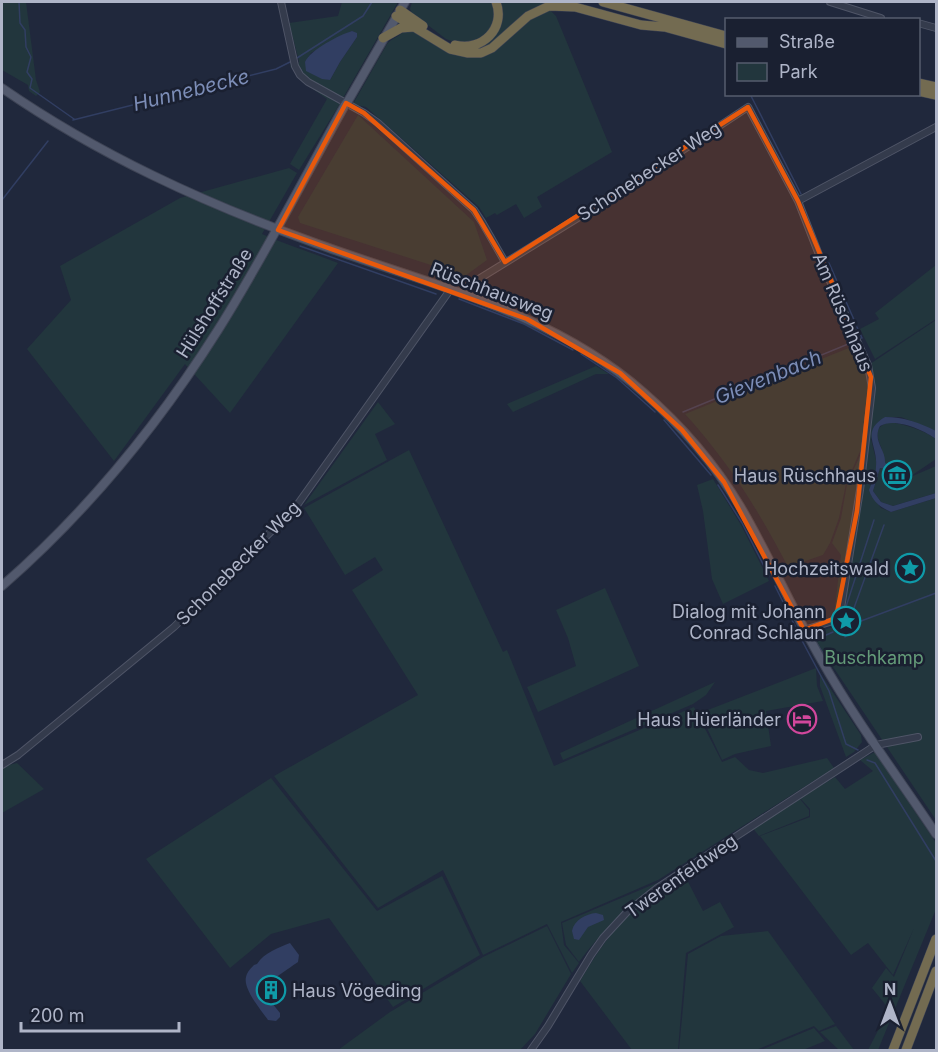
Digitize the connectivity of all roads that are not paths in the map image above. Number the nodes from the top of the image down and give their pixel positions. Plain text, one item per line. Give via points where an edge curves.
1 (281, 2) edge
2 (496, 2) edge
3 (574, 2) edge
4 (603, 2) edge
5 (830, 2) edge
6 (400, 9) edge
7 (881, 18) dead end
8 (920, 23) edge
9 (414, 27) junction
10 (664, 27) junction
11 (936, 27) edge
12 (725, 36) edge
13 (383, 38) junction
14 (725, 44) edge
15 (920, 83) edge
16 (936, 87) edge
17 (2, 88) edge
18 (920, 91) edge
19 (936, 95) edge
20 (936, 127) edge
21 (798, 201) junction
22 (278, 230) junction
23 (505, 262) junction
24 (450, 290) junction
25 (462, 294) junction
26 (2, 586) edge
27 (804, 630) junction
28 (918, 736) dead end
29 (876, 745) junction
30 (2, 765) edge
31 (936, 834) edge
32 (936, 939) edge
33 (936, 971) edge
34 (531, 1050) edge
35 (893, 1050) edge
36 (906, 1050) edge

1 - 23 street, Rüschhausweg via 300,75 378,123 483,222
2 - 6 highway via 498,18 493,32 469,47 446,41
3 - 10 highway
4 - 12 highway
5 - 7 street
6 - 9 highway
6 - 13 main road, Hülshoffstraße
8 - 11 street
9 - 10 highway via 468,54 492,48 528,16 549,6 575,7 641,25
9 - 13 highway via 397,29
10 - 14 highway
13 - 22 main road, Hülshoffstraße
15 - 16 highway
17 - 22 main road, Rüschhausweg via 64,129 131,166
18 - 19 highway
20 - 21 street
21 - 23 street, Schonebecker Weg via 748,107
21 - 27 street, Am Rüschhaus via 868,365 872,388 841,608 833,621
22 - 24 main road, Rüschhausweg
22 - 26 main road, Hülshoffstraße via 219,329 146,433 86,505
23 - 25 street, Schonebecker Weg via 469,285
24 - 25 main road, Rüschhausweg
24 - 30 street, Schonebecker Weg via 295,508 157,642
25 - 27 main road, Rüschhausweg via 527,319 575,344 620,374 667,415 710,462 739,505
27 - 29 main road, Rüschhausweg
28 - 29 street
29 - 31 main road, Rüschhausweg
29 - 34 street, Twerenfeldweg via 657,888 627,912 591,955
32 - 35 highway
33 - 36 highway

